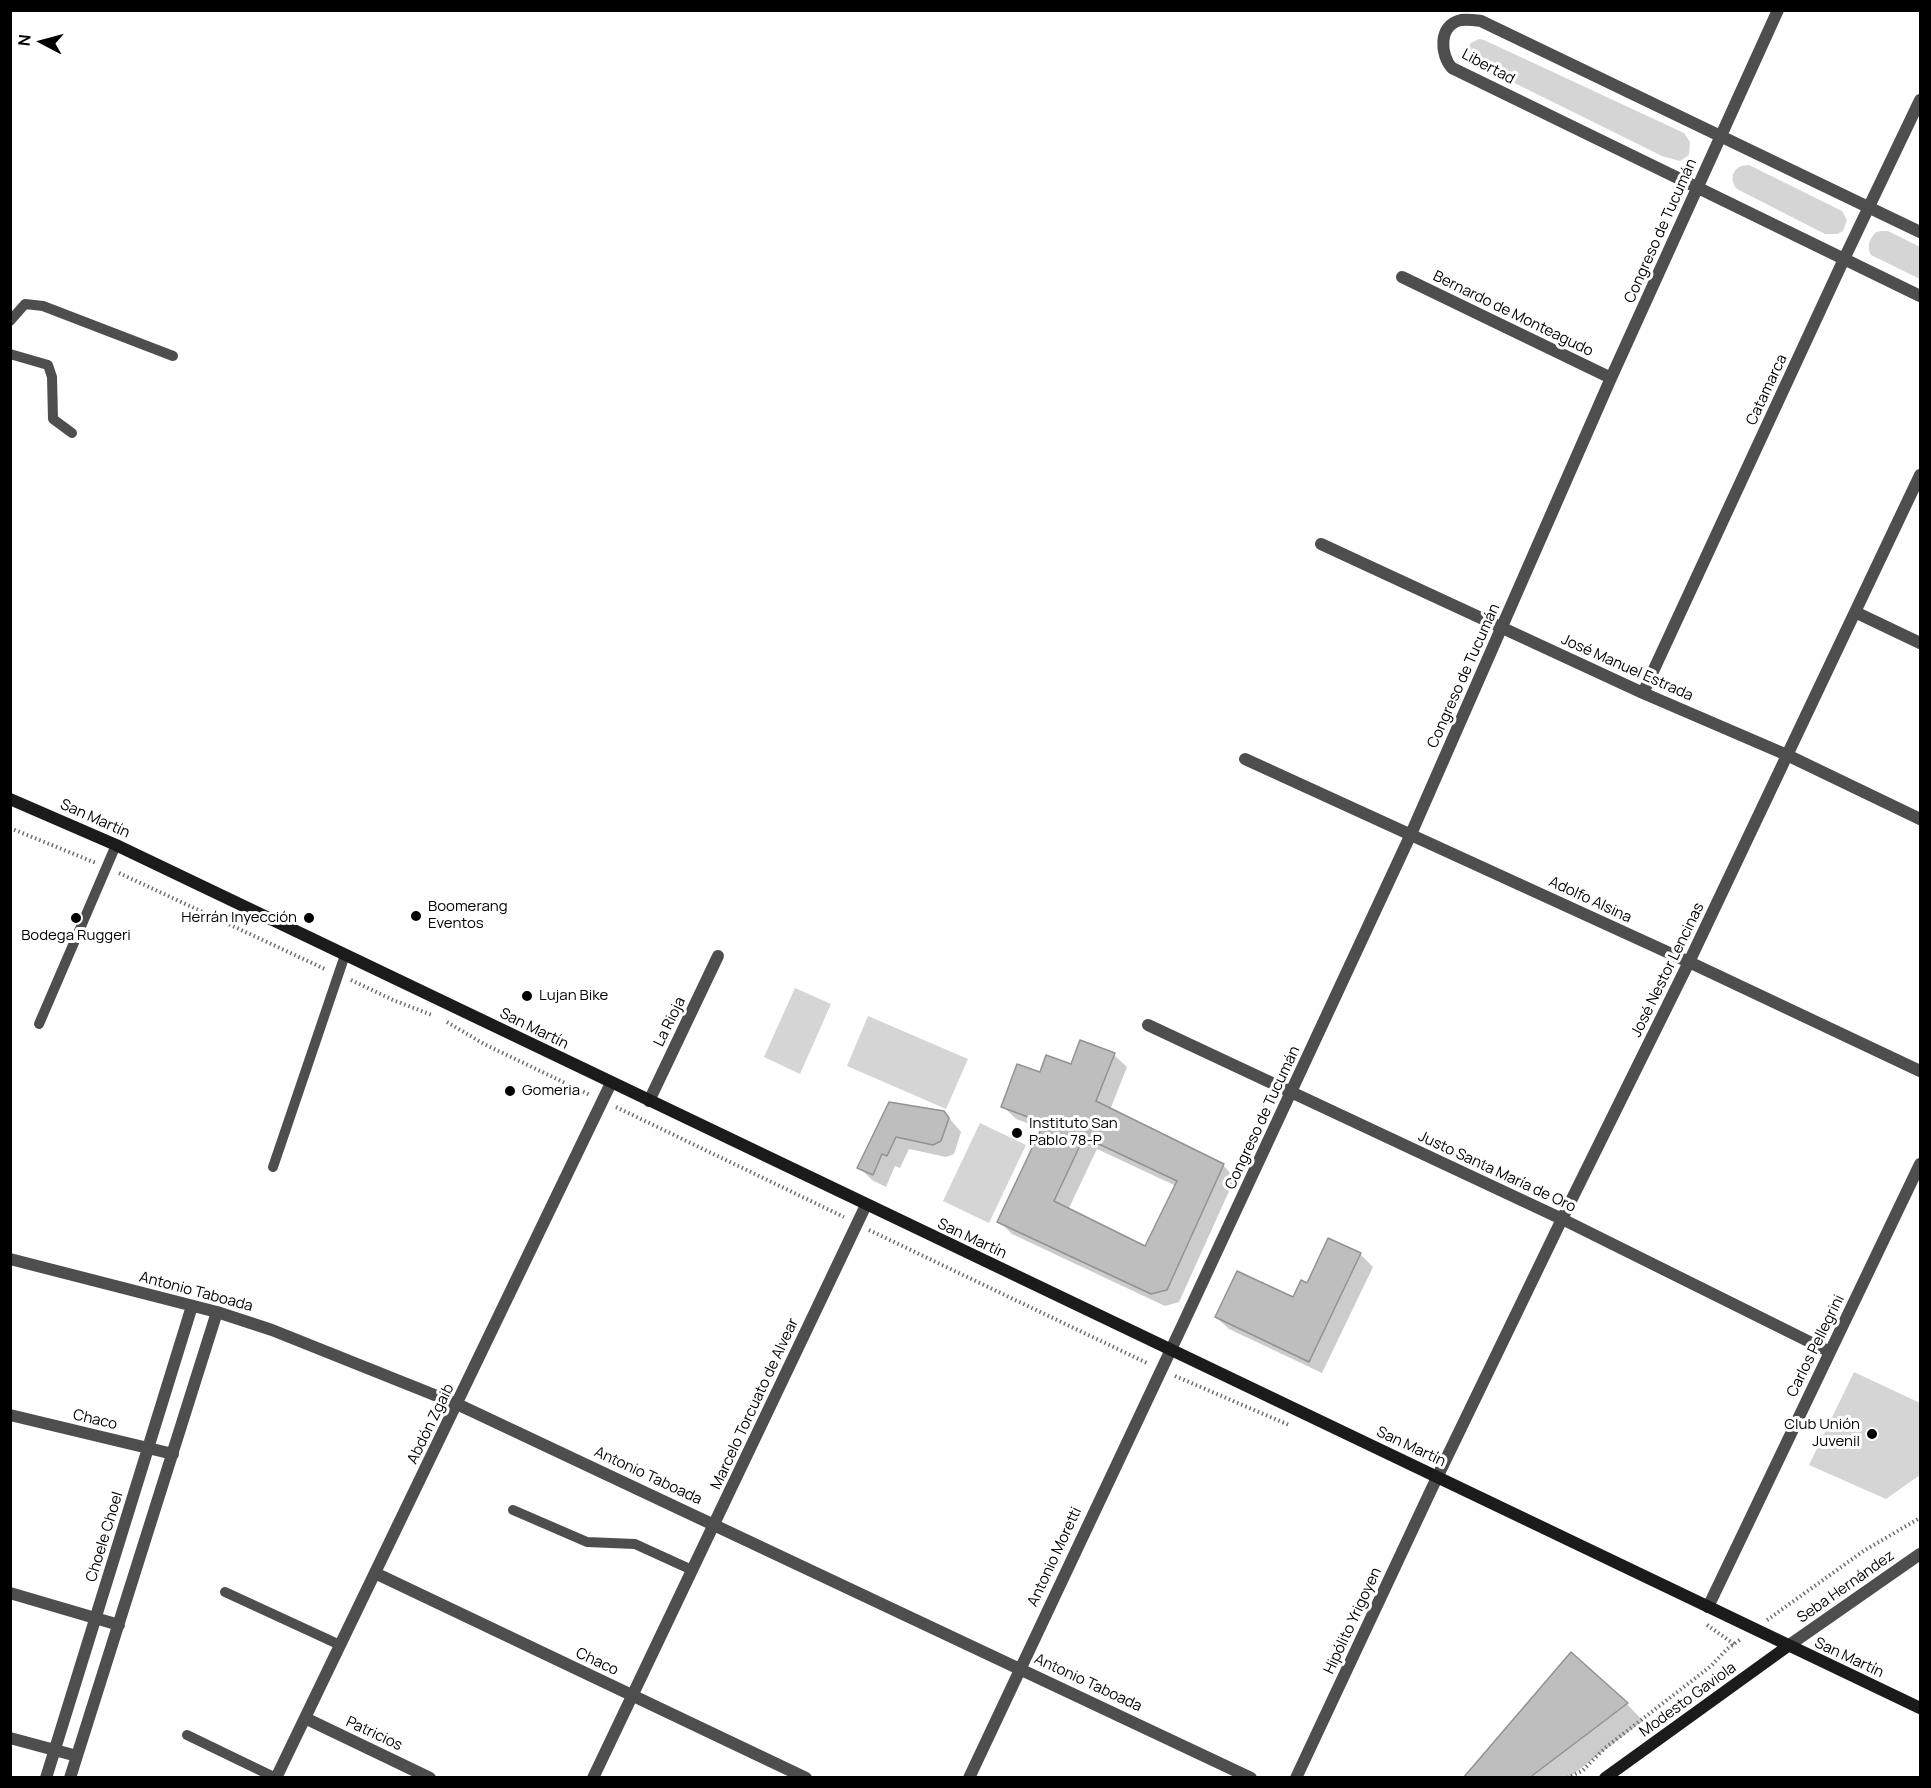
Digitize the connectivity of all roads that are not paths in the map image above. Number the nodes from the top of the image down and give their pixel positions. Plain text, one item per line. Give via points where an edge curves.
1 (1778, 10) edge
2 (1920, 100) edge
3 (1721, 136) junction
4 (1697, 188) junction
5 (1869, 207) junction
6 (1920, 232) edge
7 (1844, 258) junction
8 (1402, 277) dead end
9 (1920, 296) edge
10 (10, 321) edge
11 (10, 354) edge
12 (172, 357) dead end
13 (1611, 378) junction
14 (72, 433) dead end
15 (1920, 475) edge
16 (1321, 544) dead end
17 (1855, 612) junction
18 (1501, 627) junction
19 (1920, 643) edge
20 (1644, 693) junction
21 (1787, 755) junction
22 (1245, 759) dead end
23 (10, 799) edge
24 (1920, 819) edge
25 (1411, 834) junction
26 (117, 845) junction
27 (345, 956) junction
28 (718, 956) dead end
29 (1689, 962) junction
30 (39, 1024) dead end
31 (1148, 1025) dead end
32 (1920, 1071) edge
33 (611, 1083) junction
34 (1291, 1093) junction
35 (649, 1101) junction
36 (1920, 1164) edge
37 (273, 1167) dead end
38 (866, 1205) junction
39 (1562, 1219) junction
40 (10, 1260) edge
41 (192, 1306) junction
42 (217, 1312) junction
43 (1170, 1350) junction
44 (1830, 1352) junction
45 (457, 1404) junction
46 (10, 1415) edge
47 (148, 1448) junction
48 (173, 1454) junction
49 (1438, 1477) junction
50 (513, 1510) dead end
51 (714, 1524) junction
52 (1920, 1554) edge
53 (692, 1570) junction
54 (375, 1573) junction
55 (225, 1592) dead end
56 (10, 1593) edge
57 (1708, 1607) junction
58 (95, 1618) junction
59 (119, 1625) junction
60 (340, 1645) junction
61 (1788, 1646) junction
62 (1020, 1668) junction
63 (632, 1695) junction
64 (1920, 1708) edge
65 (305, 1718) junction
66 (187, 1735) dead end
67 (10, 1738) edge
68 (54, 1750) junction
69 (77, 1756) junction
70 (787, 1774) edge
71 (45, 1778) edge
72 (70, 1778) edge
73 (276, 1778) edge
74 (430, 1778) edge
75 (593, 1778) edge
76 (806, 1778) edge
77 (969, 1778) edge
78 (1251, 1778) edge
79 (1296, 1778) edge
80 (1605, 1778) edge

1 - 3 street, Congreso de Tucumán
2 - 5 street, Catamarca
3 - 4 street, Congreso de Tucumán
3 - 4 street, Libertad via 1481,21 1460,20 1445,33 1443,52 1452,68
3 - 5 street, Libertad
4 - 7 street, Libertad
4 - 13 street, Congreso de Tucumán
5 - 6 street, Libertad
5 - 7 street, Catamarca
7 - 9 street, Libertad
7 - 20 street, Catamarca
8 - 13 street, Bernardo de Monteagudo
10 - 12 lane via 25,304 43,306
11 - 14 lane via 48,365 53,419
13 - 18 street, Congreso de Tucumán
15 - 17 street, José Nestor Lencinas
16 - 18 street, José Manuel Estrada
17 - 19 street
17 - 21 street, José Nestor Lencinas
18 - 20 street, José Manuel Estrada
18 - 25 street, Congreso de Tucumán
20 - 21 street, José Manuel Estrada
21 - 24 street, José Manuel Estrada
21 - 29 street, José Nestor Lencinas
22 - 25 street, Adolfo Alsina
23 - 26 main road, San Martín
25 - 29 street, Adolfo Alsina
25 - 34 street, Congreso de Tucumán
26 - 27 main road, San Martín
26 - 30 lane
27 - 33 main road, San Martín
27 - 37 lane
28 - 35 street, La Rioja
29 - 32 street, Adolfo Alsina
29 - 39 street, José Nestor Lencinas
31 - 34 street, Justo Santa María de Oro
33 - 35 main road, San Martín
33 - 45 street, Abdón Zgaib
34 - 39 street, Justo Santa María de Oro
34 - 43 street, Congreso de Tucumán
35 - 38 main road, San Martín
36 - 44 street, Carlos Pellegrini
38 - 43 main road, San Martín
38 - 51 street, Marcelo Torcuato de Alvear
39 - 44 street, Justo Santa María de Oro
39 - 49 street, José Nestor Lencinas
40 - 41 street, Antonio Taboada
41 - 42 street, Antonio Taboada
41 - 47 street, Choele Choel
42 - 45 street, Antonio Taboada
42 - 48 street
43 - 49 main road, San Martín
43 - 62 street, Antonio Moretti
44 - 57 street, Carlos Pellegrini
45 - 51 street, Antonio Taboada
45 - 54 street, Abdón Zgaib
46 - 47 street, Chaco
47 - 48 street, Chaco
47 - 58 street, Choele Choel
48 - 59 street
49 - 57 main road, San Martín
49 - 79 street, Hipólito Yrigoyen
50 - 53 lane via 588,1542 635,1544
51 - 53 street, Marcelo Torcuato de Alvear
51 - 62 street, Antonio Taboada
52 - 61 street, Seba Hernández
53 - 63 street, Marcelo Torcuato de Alvear
54 - 60 street, Abdón Zgaib
54 - 63 street, Chaco
55 - 60 lane
56 - 58 street
57 - 61 main road, San Martín
58 - 59 street
58 - 68 street, Choele Choel
59 - 69 street
60 - 65 street, Abdón Zgaib
61 - 64 main road, San Martín
61 - 80 main road, Modesto Gaviola
62 - 77 street, Antonio Moretti
62 - 78 street, Antonio Taboada
63 - 70 street, Chaco
63 - 75 street, Marcelo Torcuato de Alvear
65 - 73 street, Abdón Zgaib
65 - 74 street, Patricios
66 - 73 lane
67 - 68 street
68 - 69 street
68 - 71 street, Choele Choel
69 - 72 street
70 - 76 street, Chaco

